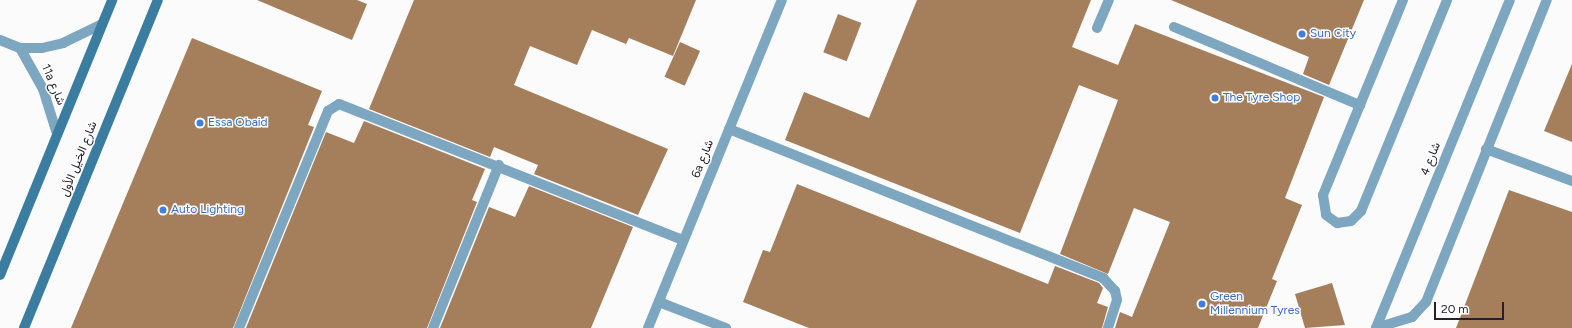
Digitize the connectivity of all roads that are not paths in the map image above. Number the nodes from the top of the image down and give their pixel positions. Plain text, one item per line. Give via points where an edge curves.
1 (112, 0) edge
2 (158, 0) edge
3 (782, 0) edge
4 (1109, 0) edge
5 (1403, 0) edge
6 (1447, 0) edge
7 (1510, 0) edge
8 (1547, 0) edge
9 (102, 24) junction
10 (1174, 27) dead end
11 (1097, 28) dead end
12 (0, 40) edge
13 (20, 48) junction
14 (1360, 106) junction
15 (729, 129) junction
16 (57, 134) junction
17 (1486, 149) junction
18 (499, 165) junction
19 (1572, 181) edge
20 (684, 240) junction
21 (0, 275) edge
22 (659, 302) junction
23 (24, 328) edge
24 (239, 328) edge
25 (433, 328) edge
26 (648, 328) edge
27 (726, 328) edge
28 (1108, 328) edge
29 (1376, 328) edge

1 - 9 main road
2 - 23 main road, شارع الخيل الأول
3 - 15 street, 6a شارع
4 - 11 street
5 - 14 street
6 - 14 street via 1361,211 1351,221 1337,223 1326,216 1322,202
7 - 29 street, شارع 4
8 - 17 street
9 - 13 street, 11a شارع via 63,43
9 - 16 main road
10 - 14 street
12 - 13 street, 11a شارع
13 - 16 street, 11a شارع via 43,89
15 - 20 street, 6a شارع
15 - 28 street via 1103,278 1115,291 1117,300
16 - 21 main road
17 - 19 street
17 - 29 street via 1426,302 1412,316
18 - 20 street
18 - 24 street via 346,104 333,106
18 - 25 street
20 - 22 street, 6a شارع
22 - 26 street, 6a شارع
22 - 27 street

